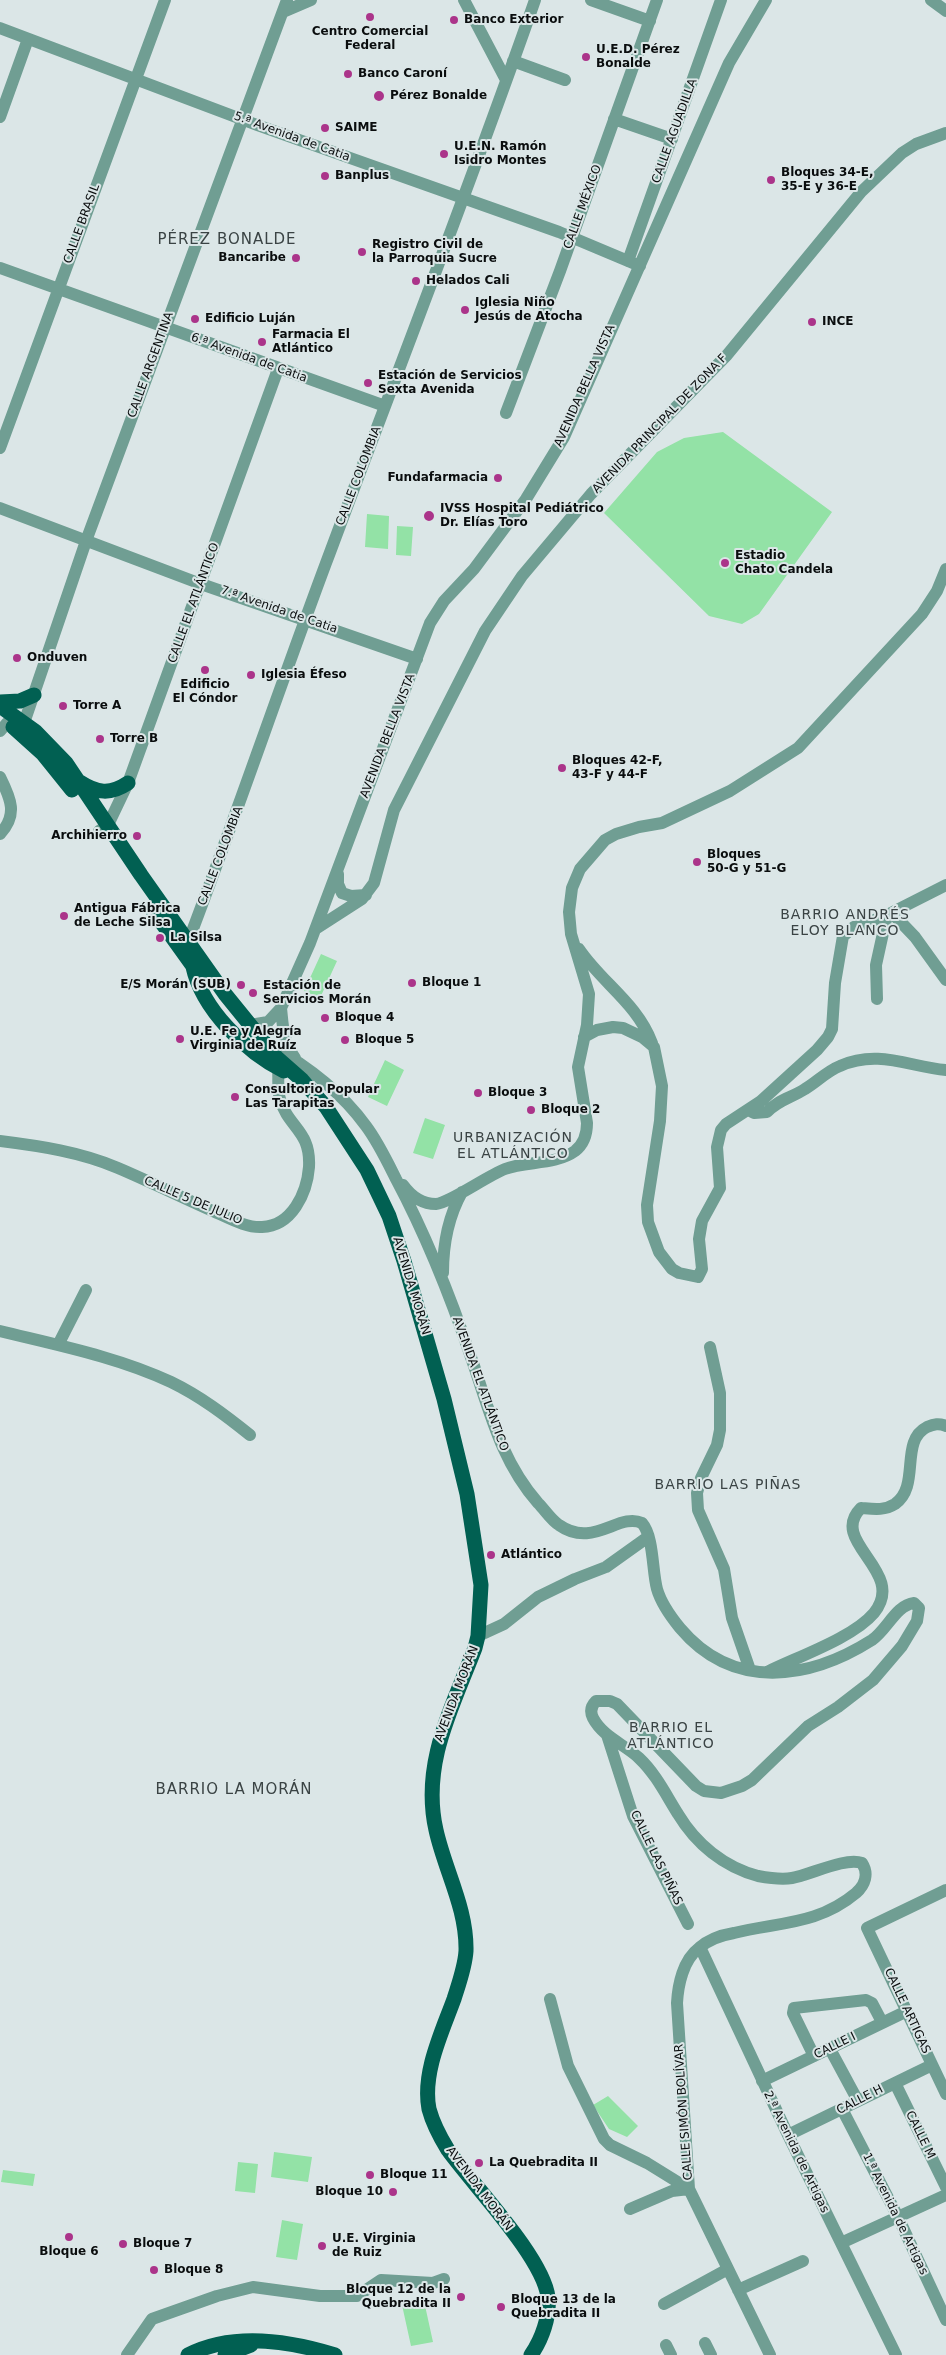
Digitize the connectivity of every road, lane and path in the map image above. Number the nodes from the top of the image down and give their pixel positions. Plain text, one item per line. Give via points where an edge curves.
1 (164, 0) edge
2 (311, 0) edge
3 (464, 0) edge
4 (535, 0) edge
5 (591, 0) edge
6 (657, 0) edge
7 (720, 0) edge
8 (766, 0) edge
9 (931, 0) edge
10 (285, 6) edge
11 (946, 11) edge
12 (650, 21) junction
13 (0, 28) edge
14 (28, 39) junction
15 (513, 61) junction
16 (135, 78) junction
17 (506, 80) junction
18 (565, 80) dead end
19 (0, 117) edge
20 (614, 119) junction
21 (244, 120) junction
22 (946, 133) edge
23 (672, 139) junction
24 (462, 197) junction
25 (572, 237) junction
26 (628, 260) junction
27 (640, 266) junction
28 (0, 268) edge
29 (58, 290) junction
30 (164, 328) junction
31 (278, 368) junction
32 (385, 406) junction
33 (506, 413) dead end
34 (0, 448) edge
35 (0, 508) edge
36 (86, 541) junction
37 (946, 569) edge
38 (200, 584) junction
39 (306, 619) junction
40 (417, 659) junction
41 (34, 695) junction
42 (0, 702) edge
43 (0, 706) edge
44 (10, 725) edge
45 (65, 770) junction
46 (0, 778) edge
47 (79, 781) junction
48 (128, 783) junction
49 (103, 828) junction
50 (0, 834) edge
51 (339, 865) junction
52 (946, 885) edge
53 (366, 895) junction
54 (890, 914) junction
55 (317, 928) junction
56 (575, 942) junction
57 (184, 945) junction
58 (193, 966) junction
59 (946, 980) edge
60 (877, 999) dead end
61 (281, 1008) junction
62 (224, 1024) junction
63 (250, 1025) junction
64 (584, 1037) junction
65 (266, 1043) junction
66 (652, 1043) junction
67 (297, 1060) junction
68 (278, 1068) junction
69 (946, 1070) edge
70 (302, 1080) junction
71 (748, 1110) junction
72 (0, 1140) edge
73 (390, 1167) junction
74 (462, 1191) junction
75 (443, 1281) junction
76 (86, 1290) dead end
77 (0, 1331) edge
78 (58, 1346) junction
79 (710, 1347) dead end
80 (946, 1426) edge
81 (250, 1435) dead end
82 (648, 1537) junction
83 (478, 1636) junction
84 (750, 1670) junction
85 (765, 1673) junction
86 (607, 1735) junction
87 (946, 1890) edge
88 (688, 1924) dead end
89 (700, 1947) junction
90 (550, 1999) dead end
91 (907, 2011) junction
92 (882, 2022) junction
93 (830, 2049) junction
94 (814, 2056) junction
95 (932, 2065) junction
96 (762, 2081) junction
97 (895, 2083) junction
98 (946, 2094) edge
99 (858, 2101) junction
100 (842, 2109) junction
101 (788, 2135) junction
102 (946, 2187) edge
103 (689, 2189) junction
104 (946, 2195) edge
105 (630, 2209) dead end
106 (898, 2217) junction
107 (841, 2243) junction
108 (803, 2261) dead end
109 (728, 2268) junction
110 (444, 2279) dead end
111 (738, 2290) junction
112 (664, 2304) dead end
113 (946, 2320) edge
114 (259, 2342) junction
115 (705, 2344) dead end
116 (127, 2355) edge
117 (188, 2355) edge
118 (224, 2355) edge
119 (335, 2355) edge
120 (531, 2355) edge
121 (711, 2355) edge
122 (770, 2355) edge
123 (896, 2355) edge

1 - 16 street, CALLE BRASIL
2 - 10 street
3 - 17 street
4 - 15 street, CALLE COLOMBIA
5 - 12 street
6 - 12 street, CALLE MÉXICO
7 - 23 street, CALLE AGUADILLA
8 - 27 street, AVENIDA BELLA VISTA via 729,63
9 - 11 street
10 - 21 street, CALLE ARGENTINA
12 - 20 street, CALLE MÉXICO
13 - 14 street, 5.ª Avenida de Catia
14 - 16 street, 5.ª Avenida de Catia
14 - 19 street
15 - 17 street, CALLE COLOMBIA
15 - 18 street
16 - 21 street, 5.ª Avenida de Catia
16 - 29 street, CALLE BRASIL
17 - 24 street, CALLE COLOMBIA
20 - 23 street
20 - 25 street, CALLE MÉXICO
21 - 24 street, 5.ª Avenida de Catia
21 - 30 street, CALLE ARGENTINA
22 - 53 street, AVENIDA PRINCIPAL DE ZONA F via 902,153 861,192 727,355 592,494 522,576 485,631 394,810 380,867
23 - 26 street, CALLE AGUADILLA
24 - 25 street, 5.ª Avenida de Catia
24 - 32 street, CALLE COLOMBIA
25 - 26 street, 5.ª Avenida de Catia
25 - 33 street, CALLE MÉXICO
26 - 27 street, 5.ª Avenida de Catia
27 - 40 street, AVENIDA BELLA VISTA via 564,437 526,499 474,569 444,601 430,623
28 - 29 street, 6.ª Avenida de Catia
29 - 30 street, 6.ª Avenida de Catia
29 - 34 street, CALLE BRASIL
30 - 31 street, 6.ª Avenida de Catia
30 - 36 street, CALLE ARGENTINA
31 - 32 street, 6.ª Avenida de Catia
31 - 38 street, CALLE EL ATLÁNTICO
32 - 39 street, CALLE COLOMBIA
35 - 36 street, 7.ª Avenida de Catia
36 - 38 street, 7.ª Avenida de Catia
36 - 41 street, CALLE ARGENTINA
37 - 56 street via 922,614 798,748 730,791 662,823 625,830 605,840 580,869 572,888 569,912
38 - 39 street, 7.ª Avenida de Catia
38 - 48 street, CALLE EL ATLÁNTICO
39 - 40 street, 7.ª Avenida de Catia
39 - 57 street, CALLE COLOMBIA
40 - 51 street, AVENIDA BELLA VISTA
41 - 42 main road via 20,701
41 - 44 street, CALLE ARGENTINA
43 - 44 main road
44 - 45 main road via 51,746
45 - 47 main road
45 - 49 main road
46 - 50 street via 12,813 9,825
47 - 48 main road via 92,789 109,792
47 - 49 main road
48 - 49 street, CALLE EL ATLÁNTICO
49 - 57 main road
51 - 53 street via 338,884 342,892 351,896
51 - 55 street, AVENIDA BELLA VISTA
52 - 54 street
53 - 55 street, AVENIDA PRINCIPAL DE ZONA F
54 - 59 street via 915,937
54 - 60 street via 876,965
54 - 71 street via 854,927 842,936 832,1029 828,1037
55 - 61 street, AVENIDA BELLA VISTA
56 - 64 street via 589,994
56 - 66 street via 640,1018
57 - 58 main road
57 - 63 main road, AVENIDA MORÁN
58 - 62 main road, AVENIDA MORÁN via 196,983
58 - 63 main road via 228,1014 243,1026
61 - 63 street, AVENIDA BELLA VISTA via 268,1022
61 - 67 street via 284,1036
62 - 65 main road
62 - 68 main road, AVENIDA MORÁN via 255,1054
63 - 65 main road, AVENIDA MORÁN
64 - 66 street via 613,1027 632,1031
64 - 74 street via 578,1067 587,1123 582,1144 566,1156 508,1168
65 - 67 street, AVENIDA EL ATLÁNTICO
65 - 70 main road, AVENIDA MORÁN via 277,1058
66 - 71 street via 659,1062 662,1086 647,1205 648,1222 659,1252 678,1273 698,1277 701,1273 702,1221 720,1188 718,1138 726,1124
67 - 73 street, AVENIDA EL ATLÁNTICO via 327,1083 355,1113
68 - 70 main road, AVENIDA MORÁN
68 - 72 street, CALLE 5 DE JULIO via 280,1100 306,1138 309,1165 306,1186 294,1208 285,1218 269,1226 259,1227 231,1219 97,1160
69 - 71 street via 895,1059 850,1063 830,1071 793,1097 776,1102 767,1112
70 - 83 main road, AVENIDA MORÁN via 335,1119 367,1170 389,1216 404,1261 444,1399 467,1494 480,1569
73 - 74 street via 409,1193 429,1203 442,1203
73 - 75 street, AVENIDA EL ATLÁNTICO
74 - 75 street via 451,1216 446,1239
75 - 82 street, AVENIDA EL ATLÁNTICO via 496,1435 526,1490 558,1525 573,1532 595,1532 634,1520 645,1526
76 - 78 street
77 - 78 street
78 - 81 street via 171,1382 210,1404
79 - 84 street via 720,1393 720,1430 717,1445 701,1478 697,1493 698,1510 724,1569 732,1618
80 - 85 street via 930,1426 916,1438 908,1482 901,1498 880,1510 861,1508 852,1522 857,1544 878,1572 882,1584 881,1601 875,1612 848,1633
82 - 83 street via 606,1567 538,1597 504,1624
82 - 84 street via 659,1597 679,1627 709,1654
83 - 120 main road, AVENIDA MORÁN via 442,1730 432,1780 436,1831 463,1916 466,1948 459,1983 432,2067 429,2107 436,2130 448,2150 532,2259 545,2284 548,2298 545,2324
84 - 85 street
85 - 86 street via 788,1674 834,1658 873,1639 904,1607 914,1604 919,1608 917,1621 902,1646 873,1680 808,1726 742,1786 721,1793 704,1791 616,1704 596,1701 591,1714
86 - 88 street, CALLE LAS PIÑAS via 633,1816
86 - 89 street via 648,1767 698,1841 736,1868 778,1879 811,1874 850,1861 864,1866 866,1877 863,1886 835,1908 813,1918 728,1934
87 - 91 street, CALLE ARTIGAS via 867,1928
89 - 96 street, 2.ª Avenida de Artigas
89 - 103 street, CALLE SIMÓN BOLÍVAR via 679,1980 677,2003
90 - 103 street via 568,2066 604,2139
91 - 92 street, CALLE I
91 - 95 street, CALLE ARTIGAS
92 - 93 street, CALLE I
92 - 94 street via 872,2003 866,2000 796,2007 792,2010
93 - 94 street, CALLE I
93 - 99 street
94 - 96 street, CALLE I
95 - 97 street, CALLE H
95 - 98 street, CALLE ARTIGAS
96 - 101 street, 2.ª Avenida de Artigas
97 - 99 street, CALLE H
97 - 102 street, CALLE M
99 - 100 street, CALLE H
100 - 101 street, CALLE H
100 - 106 street, 1.ª Avenida de Artigas
101 - 107 street, 2.ª Avenida de Artigas
103 - 105 street via 672,2191
103 - 109 street, CALLE SIMÓN BOLÍVAR
104 - 106 street
106 - 107 street
106 - 113 street, 1.ª Avenida de Artigas
107 - 123 street, 2.ª Avenida de Artigas
108 - 111 street
109 - 111 street, CALLE SIMÓN BOLÍVAR
109 - 112 street
110 - 116 street via 433,2283 381,2280 357,2296 320,2296 253,2287 244,2289 152,2319
111 - 122 street, CALLE SIMÓN BOLÍVAR
114 - 117 main road via 225,2342
114 - 118 main road
114 - 119 main road via 306,2346
115 - 121 street

